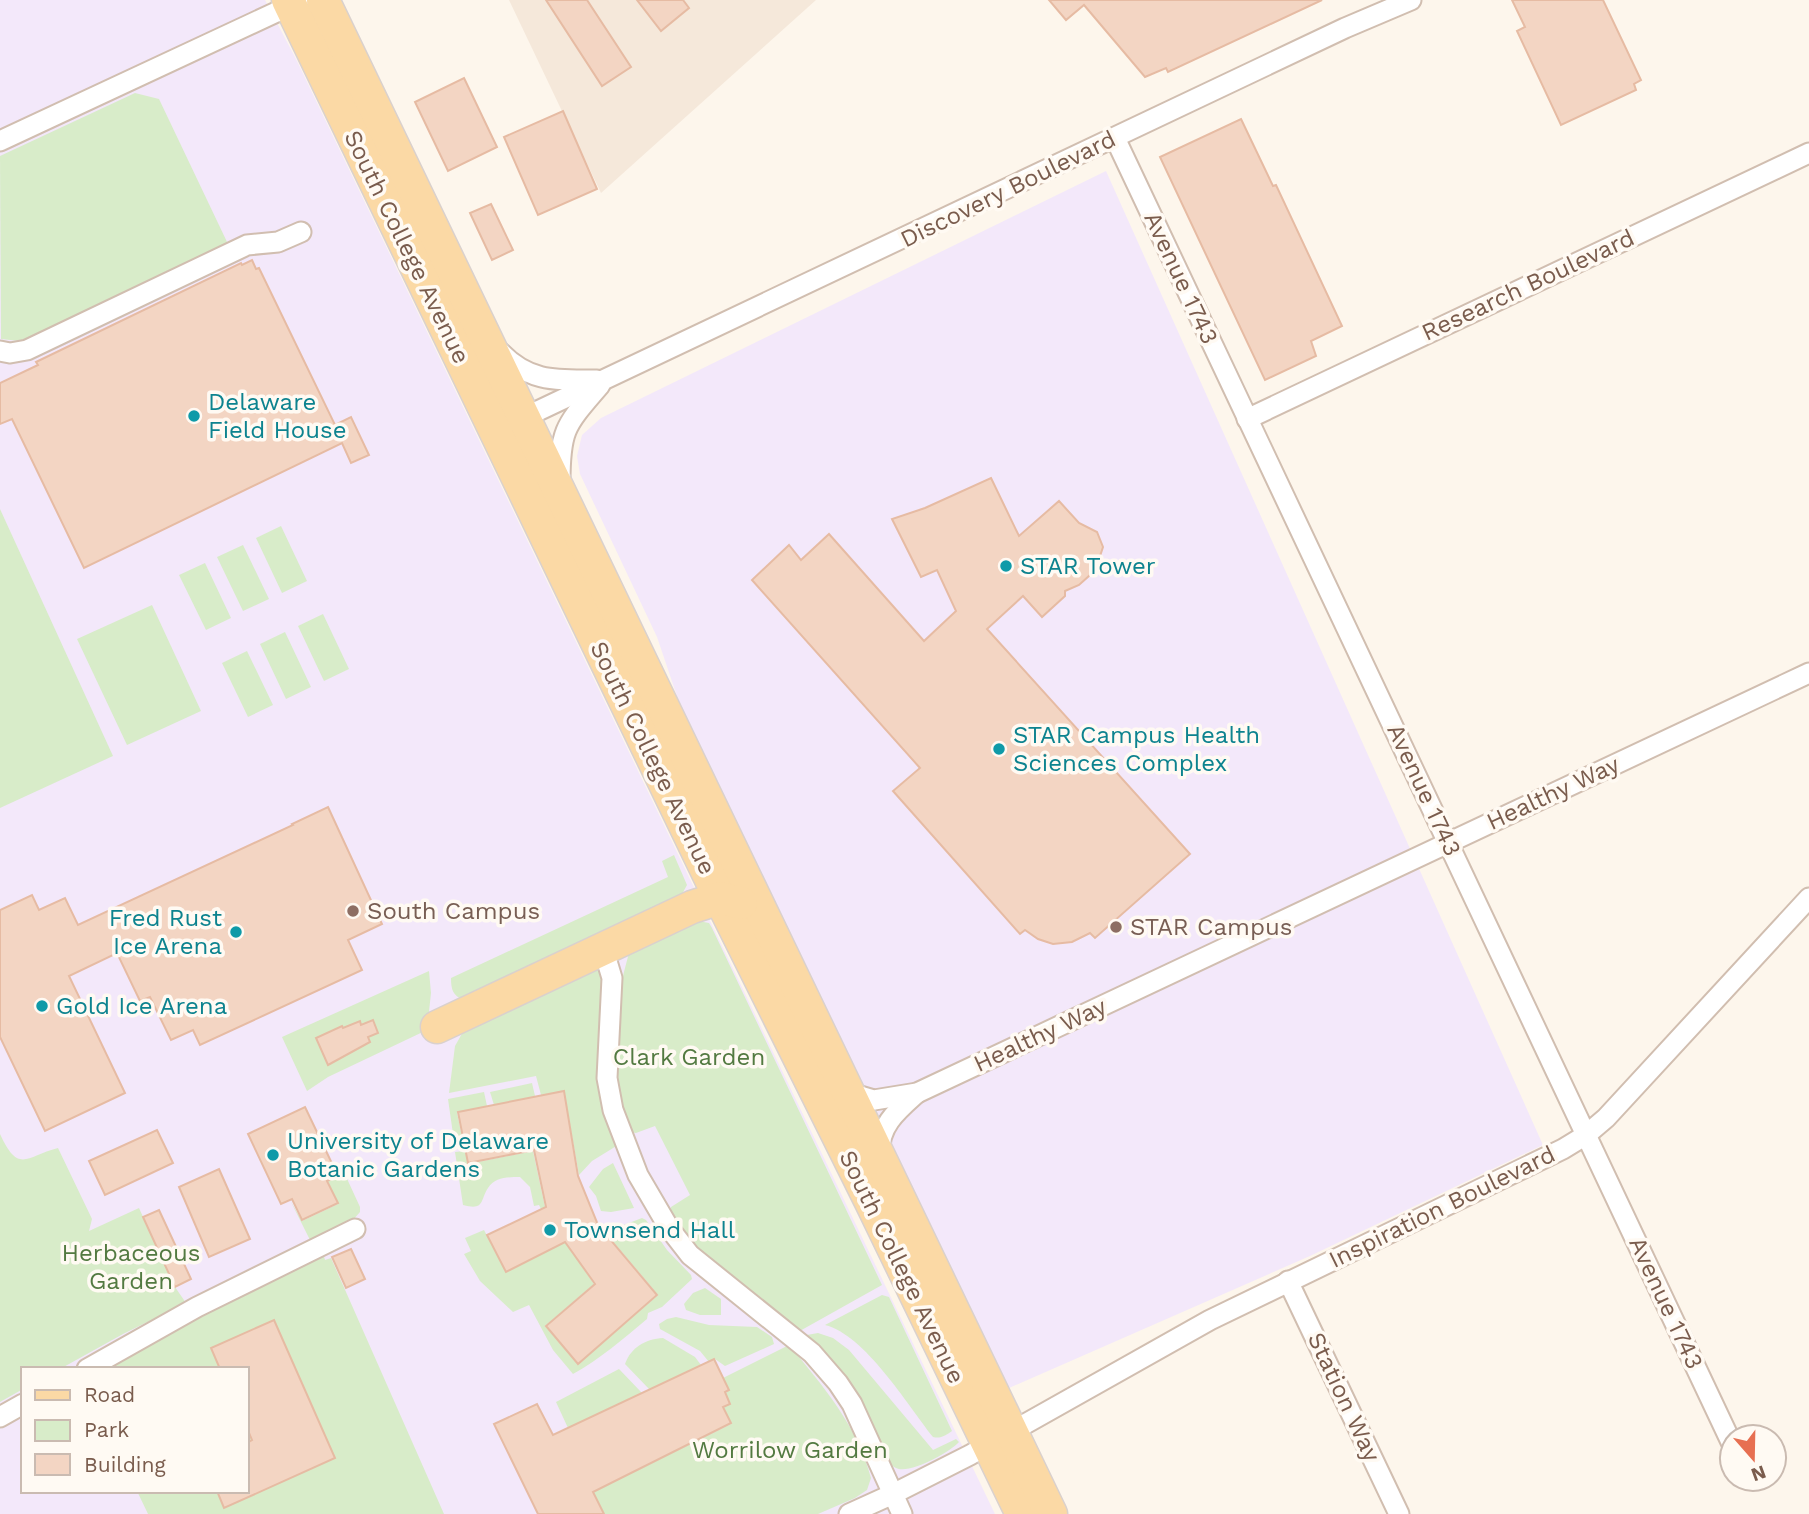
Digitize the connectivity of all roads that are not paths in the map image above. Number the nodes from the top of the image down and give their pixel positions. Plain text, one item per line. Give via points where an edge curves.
1 (323, 0) edge
2 (1411, 0) edge
3 (293, 2) edge
4 (1115, 138) junction
5 (0, 141) edge
6 (1809, 153) edge
7 (302, 232) dead end
8 (484, 335) junction
9 (0, 351) edge
10 (606, 379) junction
11 (523, 418) junction
12 (1248, 419) junction
13 (560, 494) junction
14 (1809, 673) edge
15 (1448, 843) junction
16 (720, 898) junction
17 (1809, 898) edge
18 (759, 908) junction
19 (603, 948) junction
20 (437, 1027) dead end
21 (847, 1092) junction
22 (918, 1093) junction
23 (1586, 1135) junction
24 (881, 1161) junction
25 (355, 1229) dead end
26 (1288, 1281) junction
27 (90, 1367) edge
28 (21, 1405) edge
29 (0, 1417) edge
30 (1722, 1423) edge
31 (1000, 1438) junction
32 (893, 1494) junction
33 (849, 1514) edge
34 (902, 1514) edge
35 (1022, 1514) edge
36 (1052, 1514) edge
37 (1399, 1514) edge

1 - 8 main road, South College Avenue
2 - 4 street, Discovery Boulevard
3 - 5 street
3 - 16 main road, South College Avenue
4 - 10 street, Discovery Boulevard
4 - 12 street, Avenue 1743
6 - 12 street, Research Boulevard
7 - 9 street via 278,242 247,245 27,350
8 - 10 street, Discovery Boulevard via 511,364 538,378
8 - 11 main road, South College Avenue
10 - 11 street, Discovery Boulevard
10 - 13 street, Discovery Boulevard via 565,429
11 - 13 main road, South College Avenue
12 - 15 street, Avenue 1743
13 - 18 main road, South College Avenue
14 - 15 street, Healthy Way
15 - 22 street, Healthy Way
15 - 23 street, Avenue 1743
16 - 18 main road
16 - 19 main road
16 - 31 main road, South College Avenue via 872,1202
17 - 23 street, Inspiration Boulevard
18 - 21 main road, South College Avenue
19 - 20 main road
19 - 32 street via 612,978 607,1078 613,1110 638,1175 690,1255 812,1353 838,1383
21 - 22 street, Healthy Way via 874,1100
21 - 24 main road, South College Avenue
22 - 24 street, Healthy Way via 885,1128
23 - 26 street, Inspiration Boulevard
23 - 30 street, Avenue 1743
24 - 31 main road, South College Avenue
25 - 27 street via 197,1307
26 - 31 street, Inspiration Boulevard via 1154,1350
26 - 37 street, Station Way
28 - 29 street
31 - 32 street, Inspiration Boulevard
31 - 35 main road, South College Avenue
31 - 36 main road, South College Avenue
32 - 33 street, Inspiration Boulevard
32 - 34 street

